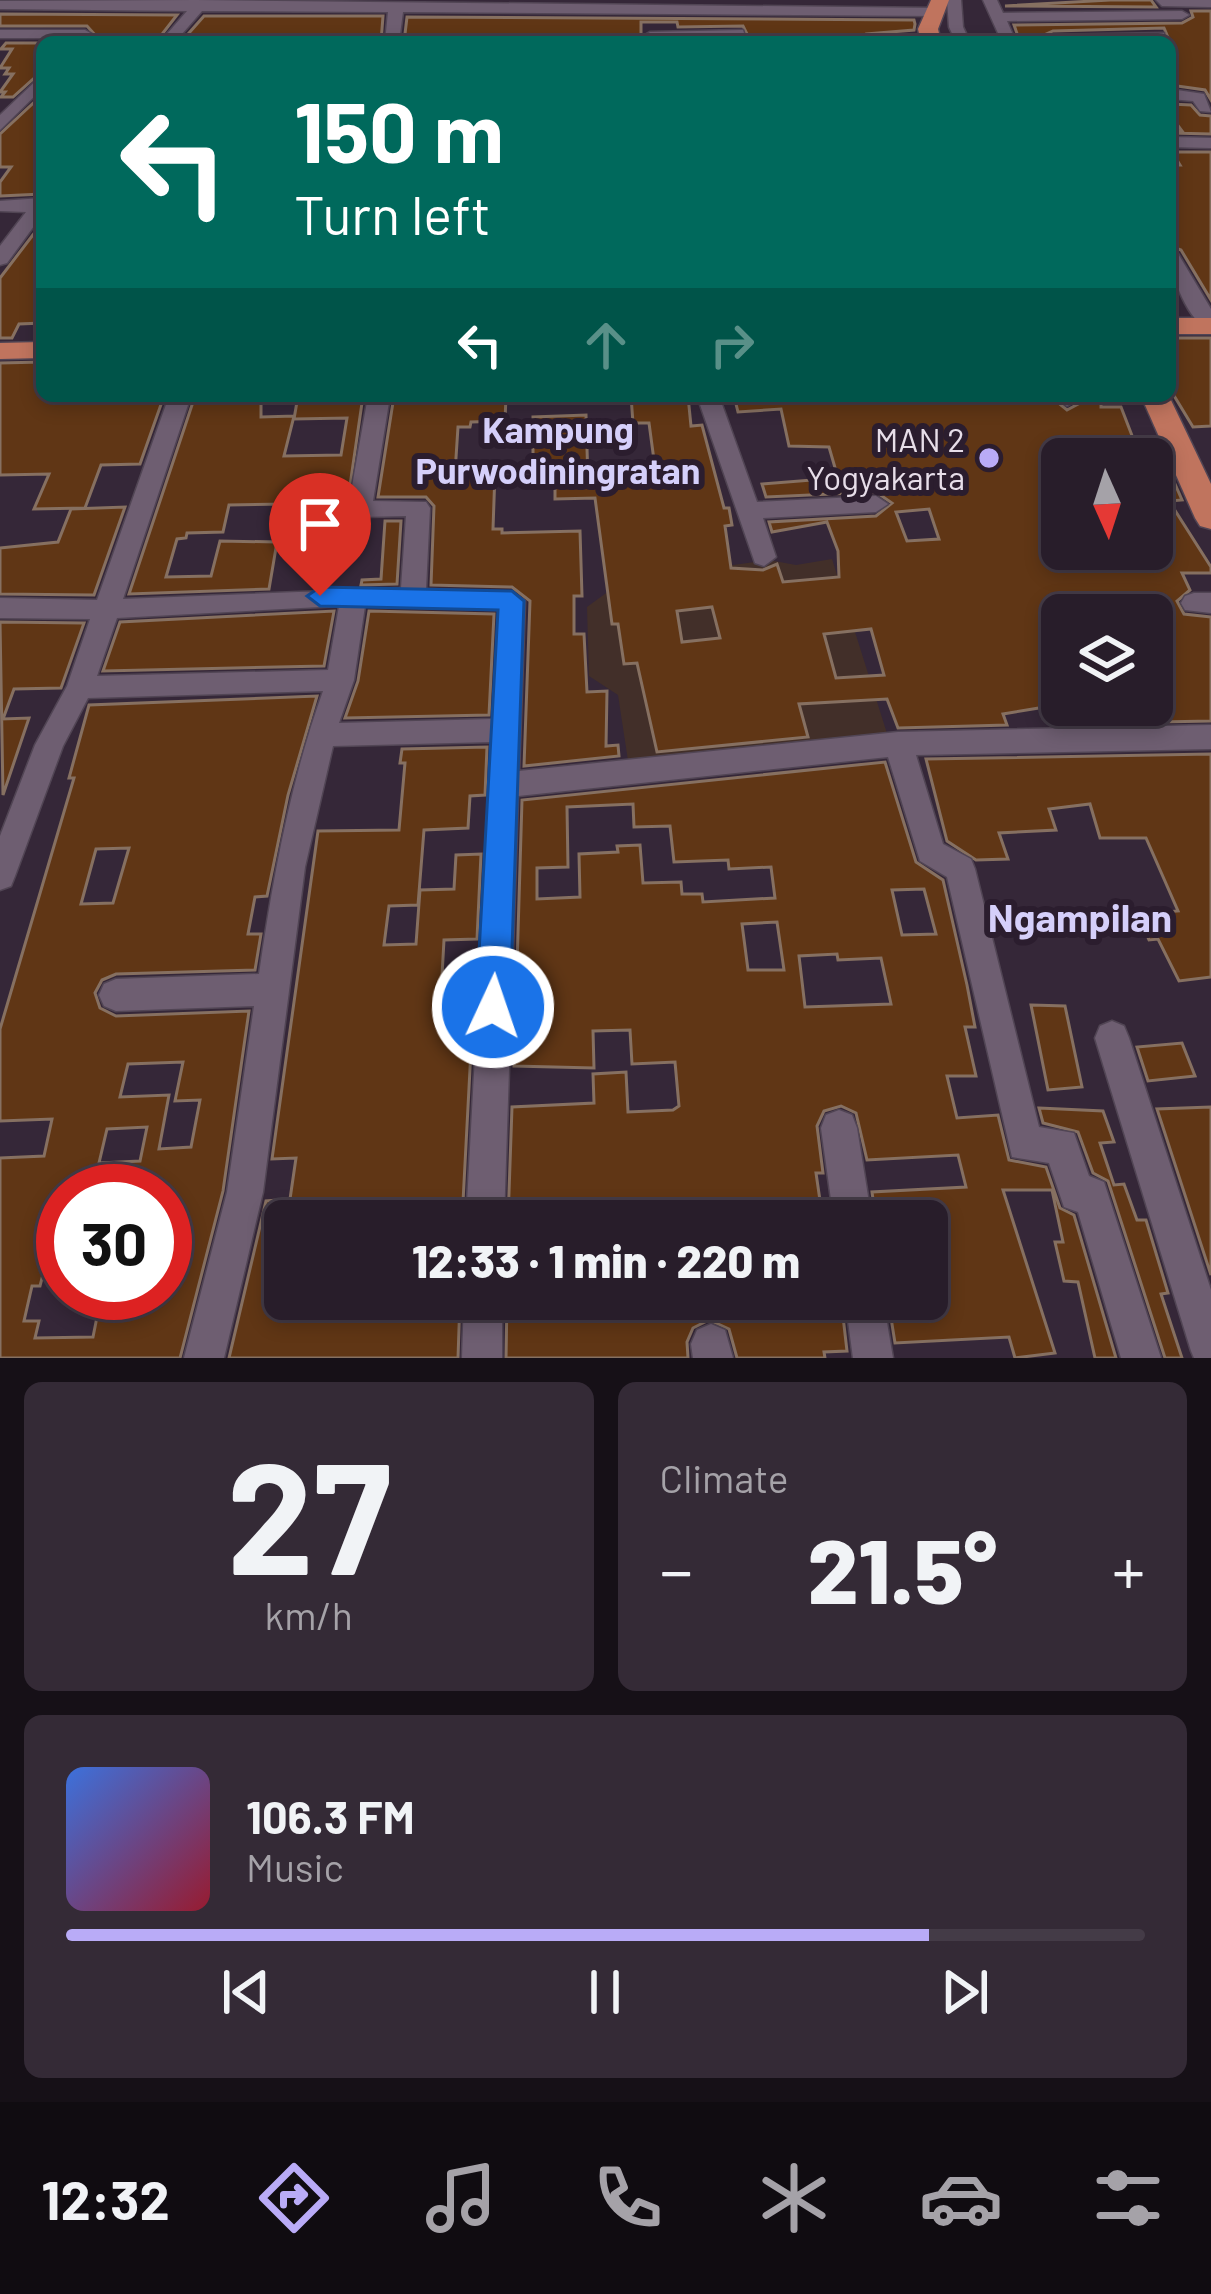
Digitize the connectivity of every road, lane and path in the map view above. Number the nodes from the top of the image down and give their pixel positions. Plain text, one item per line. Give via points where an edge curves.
1 (1049, 0) edge
2 (1211, 3) edge
3 (201, 4) edge
4 (0, 5) edge
5 (113, 6) junction
6 (396, 8) junction
7 (994, 8) edge
8 (519, 9) junction
9 (1039, 9) edge
10 (648, 11) junction
11 (1182, 15) dead end
12 (941, 23) edge
13 (518, 30) dead end
14 (0, 34) edge
15 (40, 36) edge
16 (83, 36) edge
17 (172, 36) edge
18 (393, 36) edge
19 (650, 36) edge
20 (694, 36) edge
21 (739, 36) edge
22 (890, 36) edge
23 (1006, 36) edge
24 (36, 85) edge
25 (1176, 95) edge
26 (7, 108) edge
27 (1206, 108) dead end
28 (0, 125) edge
29 (1176, 142) edge
30 (1211, 143) edge
31 (36, 205) edge
32 (0, 206) edge
33 (36, 210) edge
34 (0, 259) edge
35 (1176, 266) edge
36 (1176, 326) edge
37 (1211, 326) edge
38 (36, 350) edge
39 (0, 351) edge
40 (178, 402) edge
41 (378, 402) edge
42 (710, 402) edge
43 (1158, 402) edge
44 (876, 504) dead end
45 (747, 511) junction
46 (1211, 518) edge
47 (764, 556) dead end
48 (354, 596) junction
49 (413, 597) junction
50 (0, 608) edge
51 (107, 610) junction
52 (340, 680) junction
53 (80, 687) junction
54 (505, 730) junction
55 (321, 735) junction
56 (1211, 737) edge
57 (898, 744) junction
58 (505, 785) junction
59 (12, 806) edge
60 (0, 872) edge
61 (272, 989) junction
62 (116, 995) dead end
63 (1112, 1038) dead end
64 (839, 1128) dead end
65 (486, 1200) edge
66 (850, 1200) edge
67 (483, 1320) edge
68 (867, 1320) edge
69 (1211, 1351) edge
70 (203, 1358) edge
71 (482, 1358) edge
72 (873, 1358) edge
73 (1142, 1358) edge

1 - 2 street
3 - 5 street
3 - 6 street
3 - 17 street
4 - 5 street
5 - 16 street
6 - 8 street
6 - 18 street
7 - 9 street
7 - 23 street
8 - 10 street
8 - 13 street
9 - 11 street
10 - 12 street via 901,14
10 - 19 street
12 - 22 street
14 - 15 street
20 - 21 street
24 - 26 street
25 - 27 street via 1198,97
26 - 28 street
29 - 30 street
31 - 32 street
33 - 34 street
35 - 37 street
36 - 37 main road
38 - 39 main road
40 - 51 street
41 - 49 street via 360,509 418,508
42 - 45 street
43 - 46 main road
44 - 45 street
45 - 47 street
48 - 49 street
48 - 51 street
48 - 52 street
49 - 54 street via 512,601
50 - 51 street
51 - 53 street
52 - 53 street
52 - 55 street
53 - 59 street
54 - 55 street
54 - 58 street
55 - 61 street
56 - 57 street
57 - 58 street
57 - 73 street via 931,852 960,869 1025,1144 1060,1146 1077,1195 1091,1195
58 - 65 street
59 - 60 street
61 - 62 street
61 - 70 street via 244,1192
63 - 69 street
64 - 66 street
67 - 71 street
68 - 72 street

